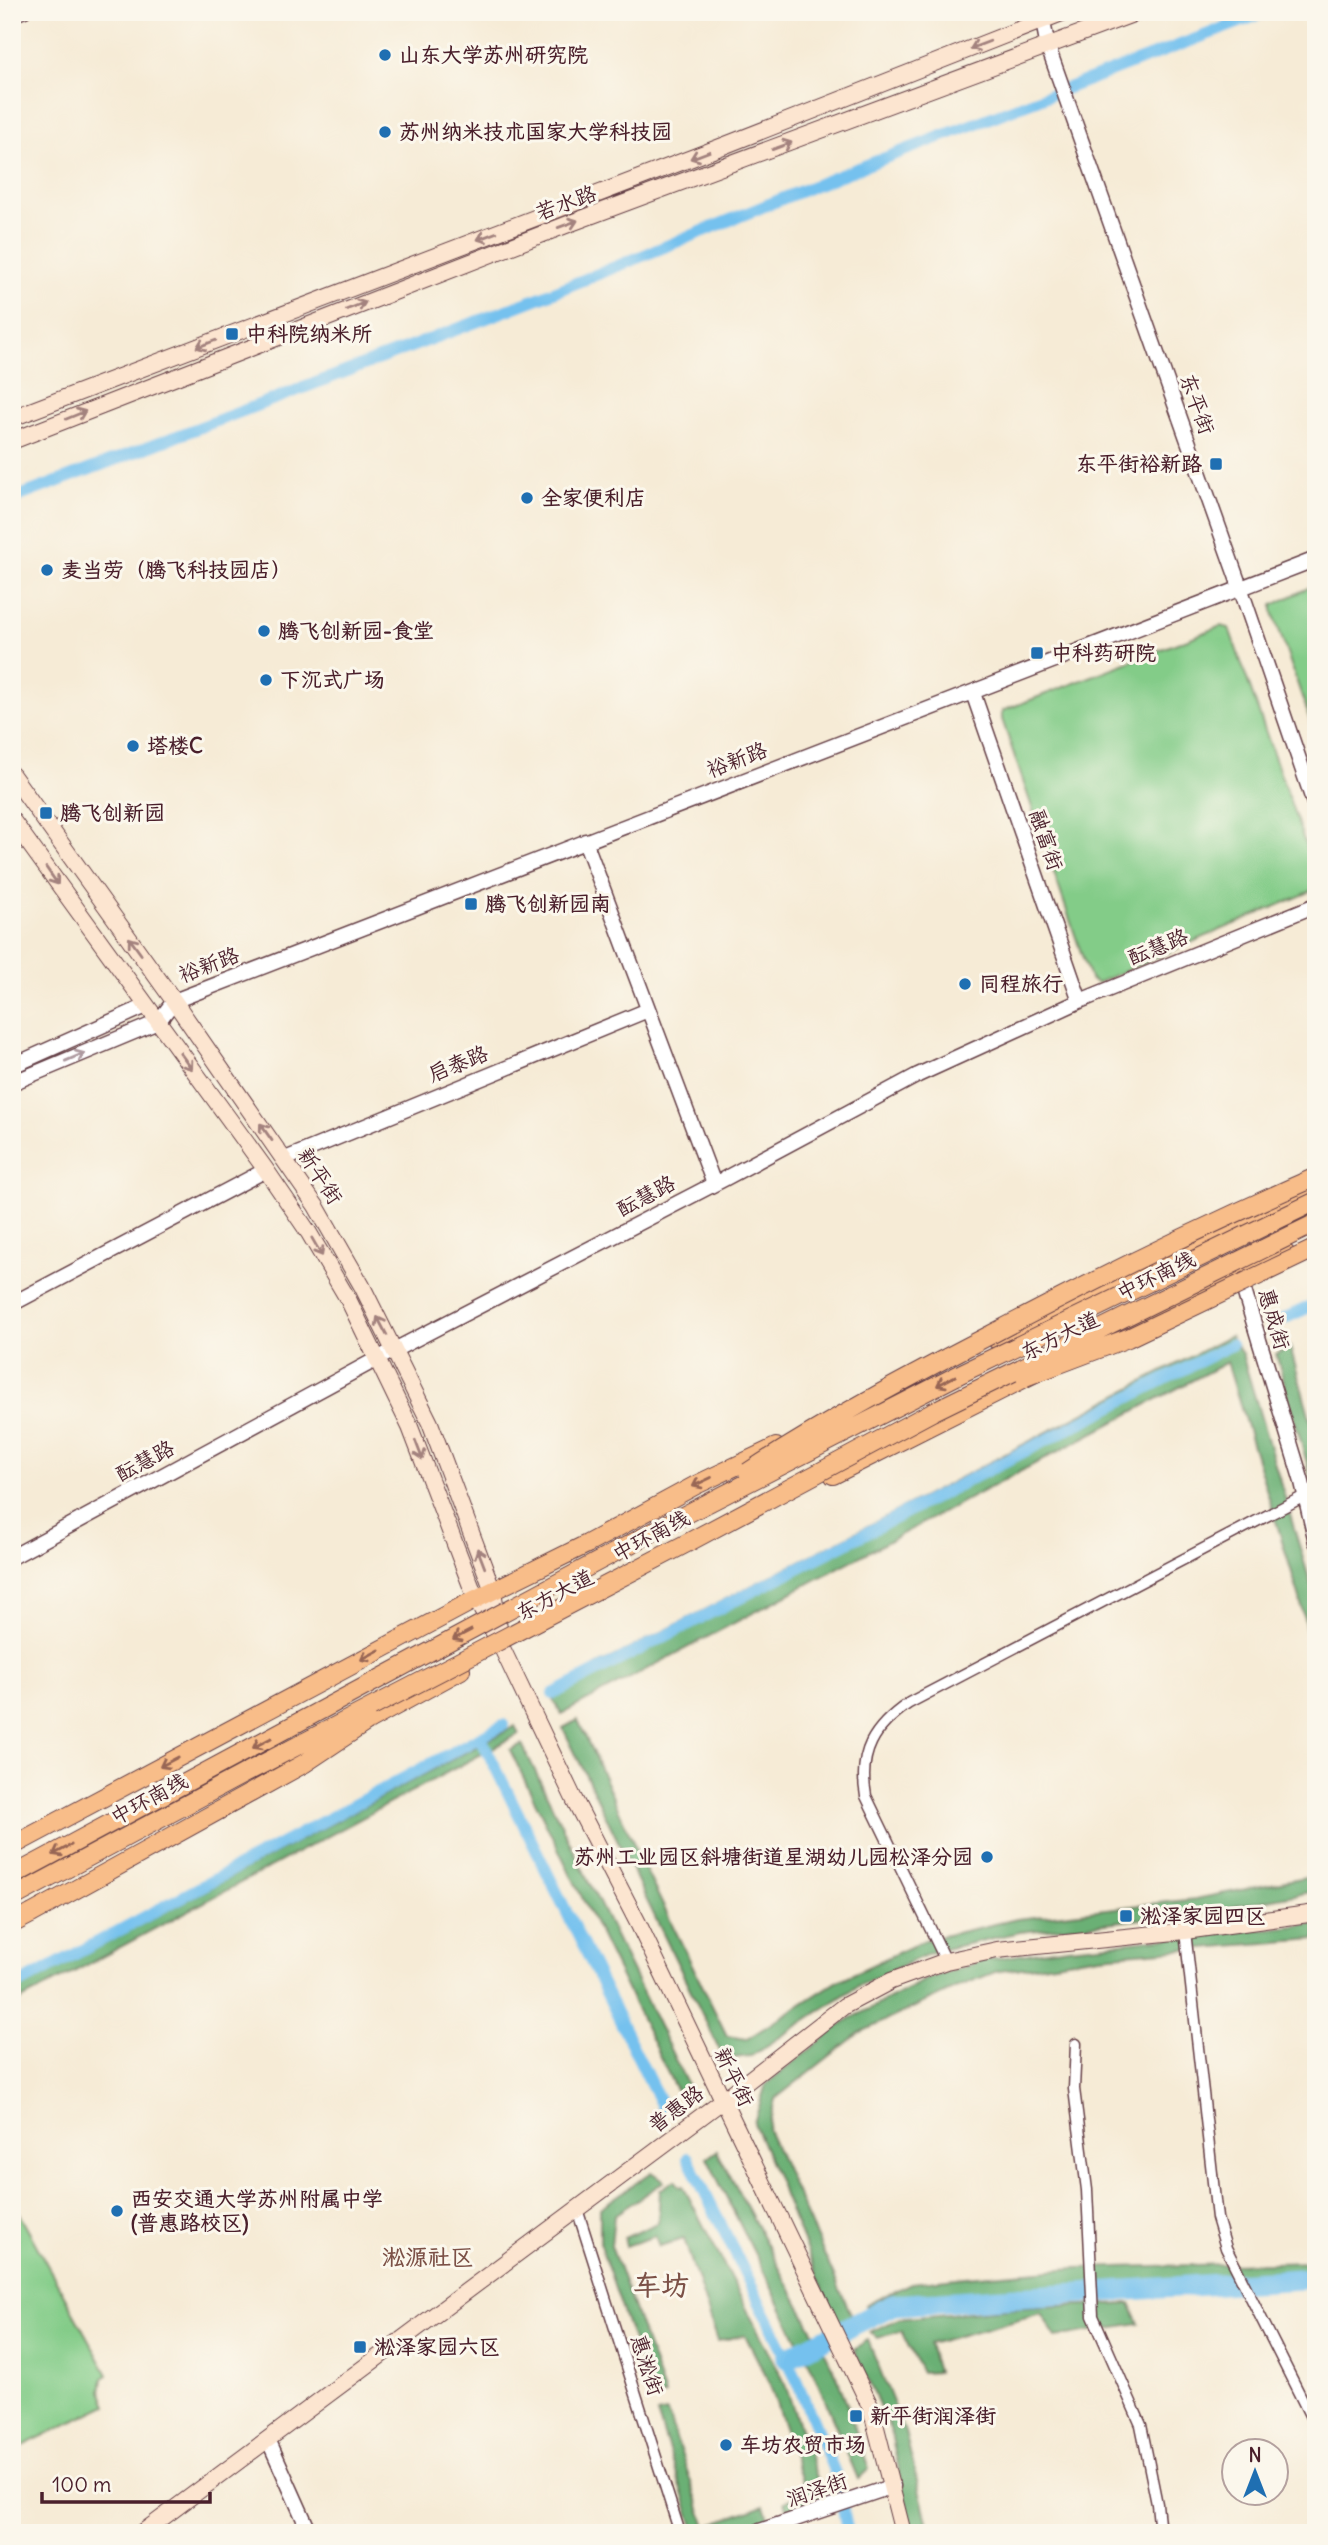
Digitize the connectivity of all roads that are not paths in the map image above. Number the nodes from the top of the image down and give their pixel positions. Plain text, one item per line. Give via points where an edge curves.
1 (25, 12) edge
2 (1064, 12) edge
3 (1138, 12) edge
4 (1042, 16) edge
5 (12, 17) edge
6 (1048, 47) junction
7 (12, 418) edge
8 (12, 441) edge
9 (1316, 559) edge
10 (1240, 587) junction
11 (973, 693) junction
12 (12, 775) edge
13 (1316, 809) edge
14 (12, 820) edge
15 (585, 841) junction
16 (1316, 905) edge
17 (174, 1001) junction
18 (1080, 1001) junction
19 (146, 1006) junction
20 (648, 1010) junction
21 (158, 1023) junction
22 (12, 1066) edge
23 (12, 1083) edge
24 (285, 1159) junction
25 (266, 1170) junction
26 (1316, 1177) edge
27 (714, 1184) junction
28 (1316, 1188) edge
29 (1316, 1201) edge
30 (1316, 1223) edge
31 (1223, 1230) junction
32 (1316, 1240) edge
33 (1316, 1248) edge
34 (1239, 1275) junction
35 (12, 1304) edge
36 (395, 1351) junction
37 (377, 1359) junction
38 (932, 1412) junction
39 (1310, 1493) edge
40 (677, 1519) junction
41 (1316, 1542) edge
42 (12, 1557) edge
43 (494, 1591) junction
44 (476, 1599) junction
45 (502, 1648) junction
46 (436, 1676) junction
47 (12, 1846) edge
48 (12, 1876) edge
49 (12, 1898) edge
50 (1316, 1913) edge
51 (12, 1914) edge
52 (12, 1924) edge
53 (1185, 1931) junction
54 (946, 1962) junction
55 (1076, 2044) dead end
56 (722, 2101) junction
57 (577, 2209) junction
58 (1316, 2427) edge
59 (268, 2439) junction
60 (893, 2486) junction
61 (142, 2533) edge
62 (310, 2533) edge
63 (680, 2533) edge
64 (754, 2533) edge
65 (904, 2533) edge
66 (1160, 2533) edge

1 - 5 street
2 - 4 main road, 若水路
3 - 6 main road, 若水路
4 - 6 street, 东平街
4 -> 7 main road, 若水路 via 723,146
8 -> 6 main road, 若水路 via 571,223
6 - 10 street, 东平街
9 - 10 street, 裕新路
10 - 11 street, 裕新路
10 - 13 street, 东平街
11 - 15 street, 裕新路
11 - 18 street, 融富街
17 -> 12 main road, 新平街
14 -> 19 main road, 新平街
15 - 17 street, 裕新路
15 - 20 street
16 - 18 street, 酝慧路
17 - 19 main road, 裕新路
17 - 21 street, 裕新路
24 -> 17 main road, 新平街
18 - 27 street, 酝慧路 via 918,1075
19 - 21 main road, 新平街
19 - 22 street, 裕新路
20 - 24 street, 启泰路
20 - 27 street
23 -> 21 street
21 -> 25 main road, 新平街
36 -> 24 main road, 新平街 via 316,1206
25 - 35 street
25 -> 37 main road, 新平街 via 349,1301
26 - 40 main road, bridge via 970,1345 813,1430
27 - 36 street, 酝慧路
28 - 31 main road, 东方大道
29 -> 40 main road, 中环南线, bridge via 964,1372
30 - 38 main road, 中环南线, bridge
31 - 34 street, 惠成街
31 -> 43 main road, 东方大道 via 696,1485
32 - 34 main road, 东方大道
33 - 38 main road, bridge via 1128,1338
34 - 39 street, 惠成街
34 - 45 main road, 东方大道 via 914,1432
36 - 37 street, 酝慧路
43 -> 36 main road, 新平街 via 430,1423
37 - 42 street, 酝慧路
37 -> 44 main road, 新平街 via 410,1427
38 - 46 main road, 中环南线, bridge
39 - 41 street, 惠成街
39 - 54 street via 909,1703 877,1730 863,1769 866,1796
40 -> 48 main road, 中环南线, bridge
43 - 44 main road, 东方大道
43 - 45 main road, 新平街
44 - 45 main road, 新平街
44 -> 47 main road, 东方大道
45 - 51 main road, 东方大道
45 - 56 main road, 新平街
46 - 49 main road, 中环南线, bridge
46 - 52 main road, bridge via 305,1763
50 - 53 main road, 普惠路
53 - 54 main road, 普惠路 via 997,1950
53 - 58 street via 1217,2218 1226,2248
54 - 56 main road, 普惠路 via 891,1981 845,2006
55 - 66 street via 1074,2090 1087,2190 1093,2316 1141,2425
56 - 57 main road, 普惠路
56 - 60 main road, 新平街 via 871,2408
57 - 59 main road, 普惠路
57 - 63 street, 惠淞街
59 - 61 main road, 普惠路
59 - 62 street
60 - 64 street, 润泽街
60 - 65 main road, 新平街

